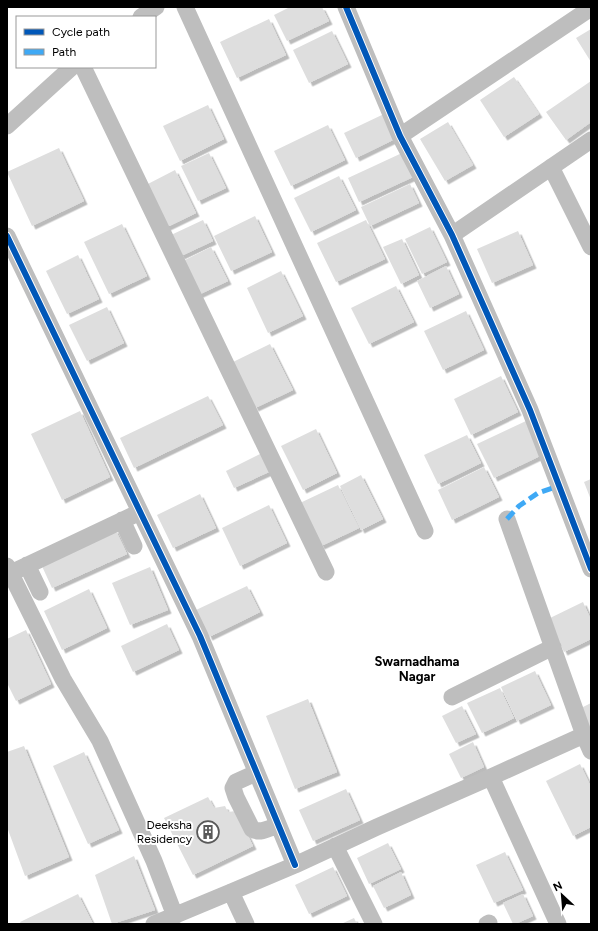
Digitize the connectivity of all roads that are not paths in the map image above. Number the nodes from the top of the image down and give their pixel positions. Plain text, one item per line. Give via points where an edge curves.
1 (156, 7) edge
2 (186, 7) edge
3 (347, 7) edge
4 (591, 8) edge
5 (142, 16) edge
6 (71, 68) edge
7 (83, 68) edge
8 (7, 126) edge
9 (400, 136) junction
10 (591, 140) edge
11 (551, 167) junction
12 (452, 235) junction
13 (7, 236) edge
14 (591, 247) edge
15 (140, 512) junction
16 (507, 519) dead end
17 (122, 520) junction
18 (425, 531) dead end
19 (134, 546) dead end
20 (27, 565) junction
21 (9, 569) edge
22 (591, 569) edge
23 (326, 572) dead end
24 (40, 592) dead end
25 (552, 647) junction
26 (452, 697) dead end
27 (584, 735) junction
28 (591, 751) edge
29 (256, 773) junction
30 (491, 777) junction
31 (278, 825) junction
32 (335, 846) junction
33 (295, 865) junction
34 (232, 892) junction
35 (175, 916) junction
36 (154, 924) edge
37 (246, 924) edge
38 (374, 924) edge
39 (558, 924) edge

1 - 5 street
2 - 18 street
3 - 9 street
4 - 9 street
6 - 8 street
7 - 23 street
9 - 12 street
10 - 11 street
11 - 12 street
11 - 14 street
12 - 22 street via 530,410
13 - 15 street
15 - 17 street
15 - 29 street via 200,636
16 - 25 street
17 - 19 street
17 - 20 street
20 - 21 street
20 - 24 street
21 - 35 street via 62,679 100,741 154,861
25 - 26 street
25 - 27 street
27 - 28 street
27 - 30 street
29 - 31 street
29 - 31 street via 236,782 233,788 236,796 252,829 260,832
30 - 32 street
30 - 39 street
31 - 33 street
32 - 33 street
32 - 38 street
33 - 34 street
34 - 35 street
34 - 37 street
35 - 36 street

